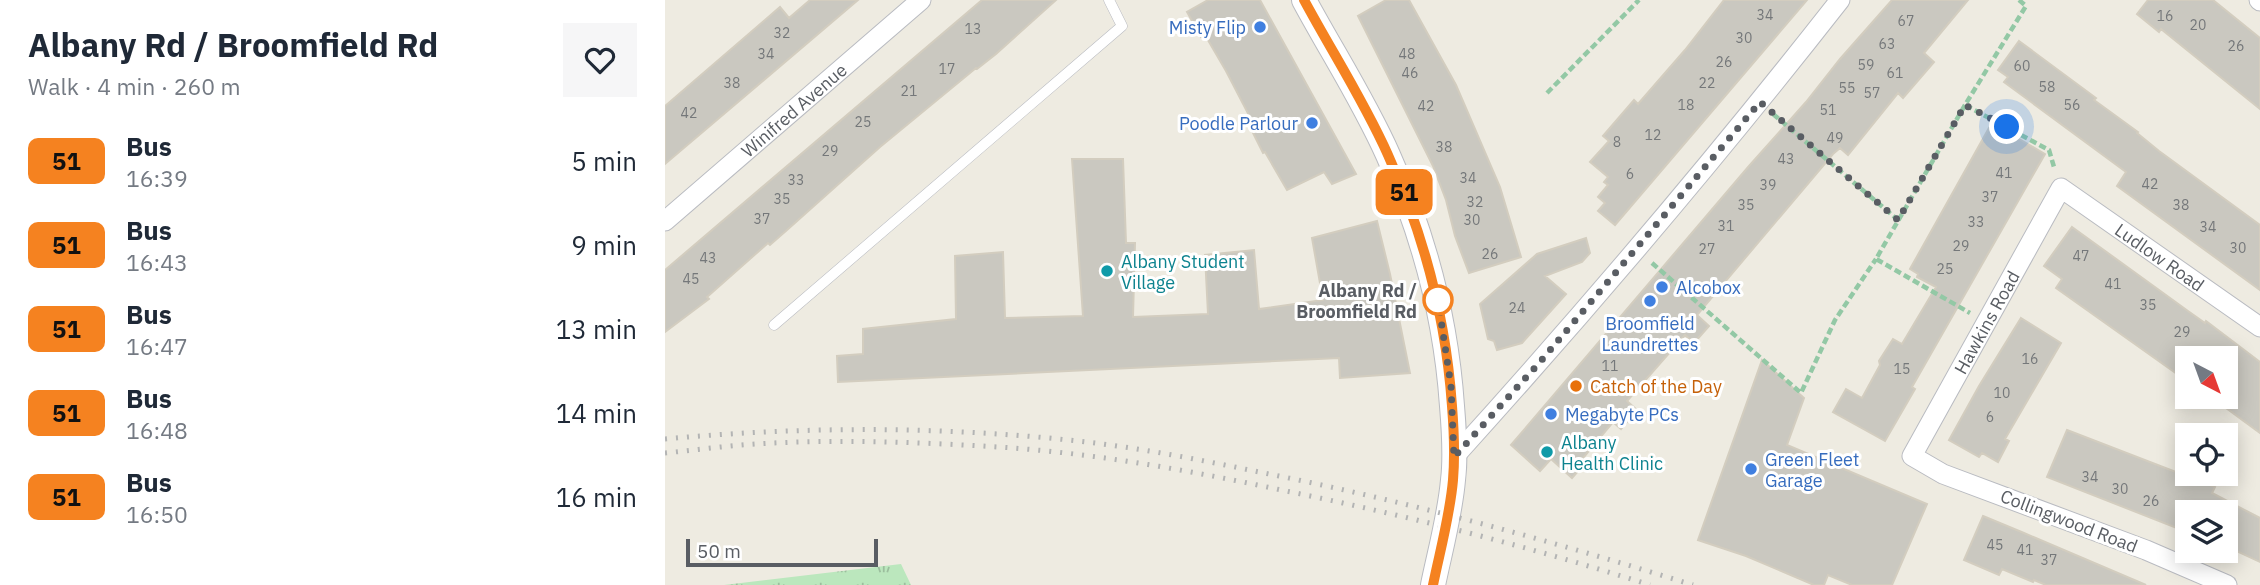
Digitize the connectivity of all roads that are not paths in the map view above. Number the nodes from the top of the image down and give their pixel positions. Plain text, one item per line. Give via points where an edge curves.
1 (921, 0) edge
2 (1109, 0) edge
3 (1840, 0) edge
4 (1312, 3) edge
5 (2061, 188) joint
6 (665, 221) edge
7 (773, 325) dead end
8 (2260, 327) edge
9 (1912, 456) joint
10 (1454, 457) junction
11 (1433, 585) edge
12 (2227, 585) edge

1 - 6 street, Winifred Avenue
2 - 7 lane via 1122,26
3 - 10 street via 1636,249
4 - 10 street via 1388,153 1422,241 1446,346
5 - 8 street, Ludlow Road
5 - 9 street, Hawkins Road
9 - 12 street, Collingwood Road via 1943,474
10 - 11 street

